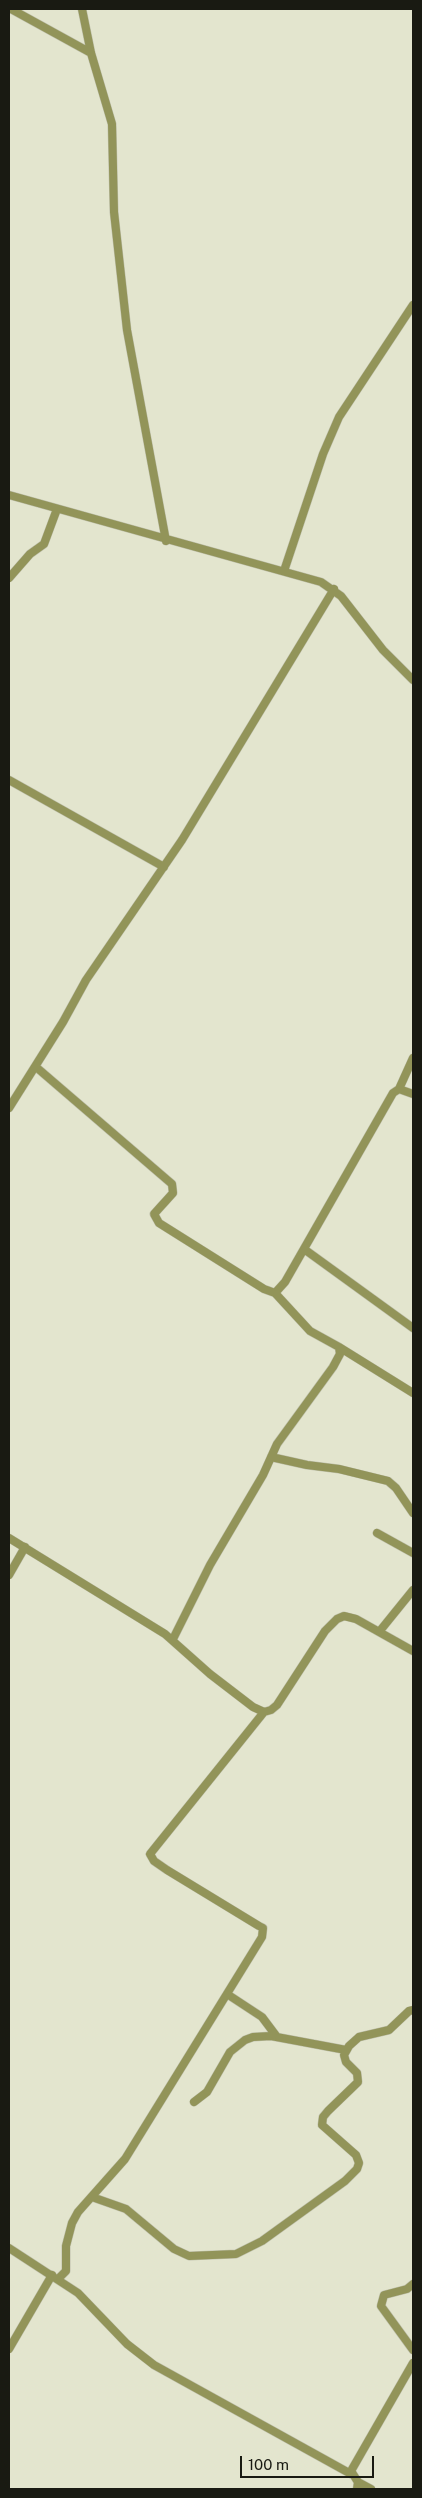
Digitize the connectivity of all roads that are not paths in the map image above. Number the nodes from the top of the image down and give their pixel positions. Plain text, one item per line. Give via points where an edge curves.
1 (11, 9) edge
2 (82, 9) edge
3 (92, 53) junction
4 (413, 305) edge
5 (9, 495) edge
6 (56, 509) junction
7 (166, 541) junction
8 (284, 570) junction
9 (9, 578) edge
10 (334, 589) junction
11 (413, 680) edge
12 (9, 780) edge
13 (164, 868) junction
14 (413, 1058) edge
15 (36, 1067) junction
16 (399, 1089) junction
17 (413, 1094) edge
18 (9, 1108) edge
19 (304, 1248) junction
20 (275, 1293) junction
21 (413, 1328) edge
22 (339, 1347) junction
23 (413, 1393) edge
24 (271, 1457) junction
25 (413, 1513) edge
26 (377, 1533) dead end
27 (9, 1538) edge
28 (25, 1547) junction
29 (413, 1553) edge
30 (9, 1575) edge
31 (413, 1590) edge
32 (379, 1632) junction
33 (173, 1639) junction
34 (413, 1651) edge
35 (264, 1712) junction
36 (226, 1994) junction
37 (413, 2010) edge
38 (277, 2037) junction
39 (346, 2050) junction
40 (194, 2102) dead end
41 (92, 2197) junction
42 (9, 2248) edge
43 (55, 2277) junction
44 (413, 2284) edge
45 (9, 2349) edge
46 (413, 2350) edge
47 (413, 2363) edge
48 (351, 2474) junction
49 (358, 2486) edge
50 (372, 2489) edge

1 - 3 street
2 - 3 street
3 - 7 street via 112,124 114,212 127,330
4 - 8 street via 339,417 323,454
5 - 6 street
6 - 7 street
6 - 9 street via 44,544 30,554
7 - 8 street
8 - 10 street
10 - 11 street via 387,655
10 - 13 street
12 - 13 street
13 - 15 street via 86,980
14 - 16 street
15 - 18 street
15 - 20 street via 172,1184 173,1193 154,1214 158,1223
16 - 17 street
16 - 19 street via 389,1098
19 - 20 street
19 - 21 street
20 - 22 street via 310,1331
22 - 23 street
22 - 24 street via 340,1354 333,1367 283,1434
24 - 25 street via 339,1468 388,1481
24 - 33 street via 210,1565
26 - 29 street
27 - 28 street
28 - 30 street
28 - 33 street
31 - 32 street
32 - 34 street
32 - 35 street via 350,1617 337,1619 325,1631 277,1705
33 - 35 street via 210,1674
35 - 36 street via 150,1854 167,1870 262,1928 262,1937
36 - 38 street via 262,2017
36 - 41 street via 125,2159
37 - 39 street via 389,2030 359,2038
38 - 39 street
38 - 40 street via 253,2037 238,2045 224,2061 207,2092
39 - 41 street via 344,2058 357,2073 358,2082 321,2121 326,2131 356,2155 357,2169 262,2241 236,2254 189,2256 174,2249 126,2209
41 - 43 street via 72,2223 66,2246 66,2271
42 - 43 street
43 - 45 street
43 - 48 street via 83,2297 127,2344 154,2365
44 - 46 street via 402,2291 384,2295 381,2306
47 - 48 street
48 - 49 street
49 - 50 street

